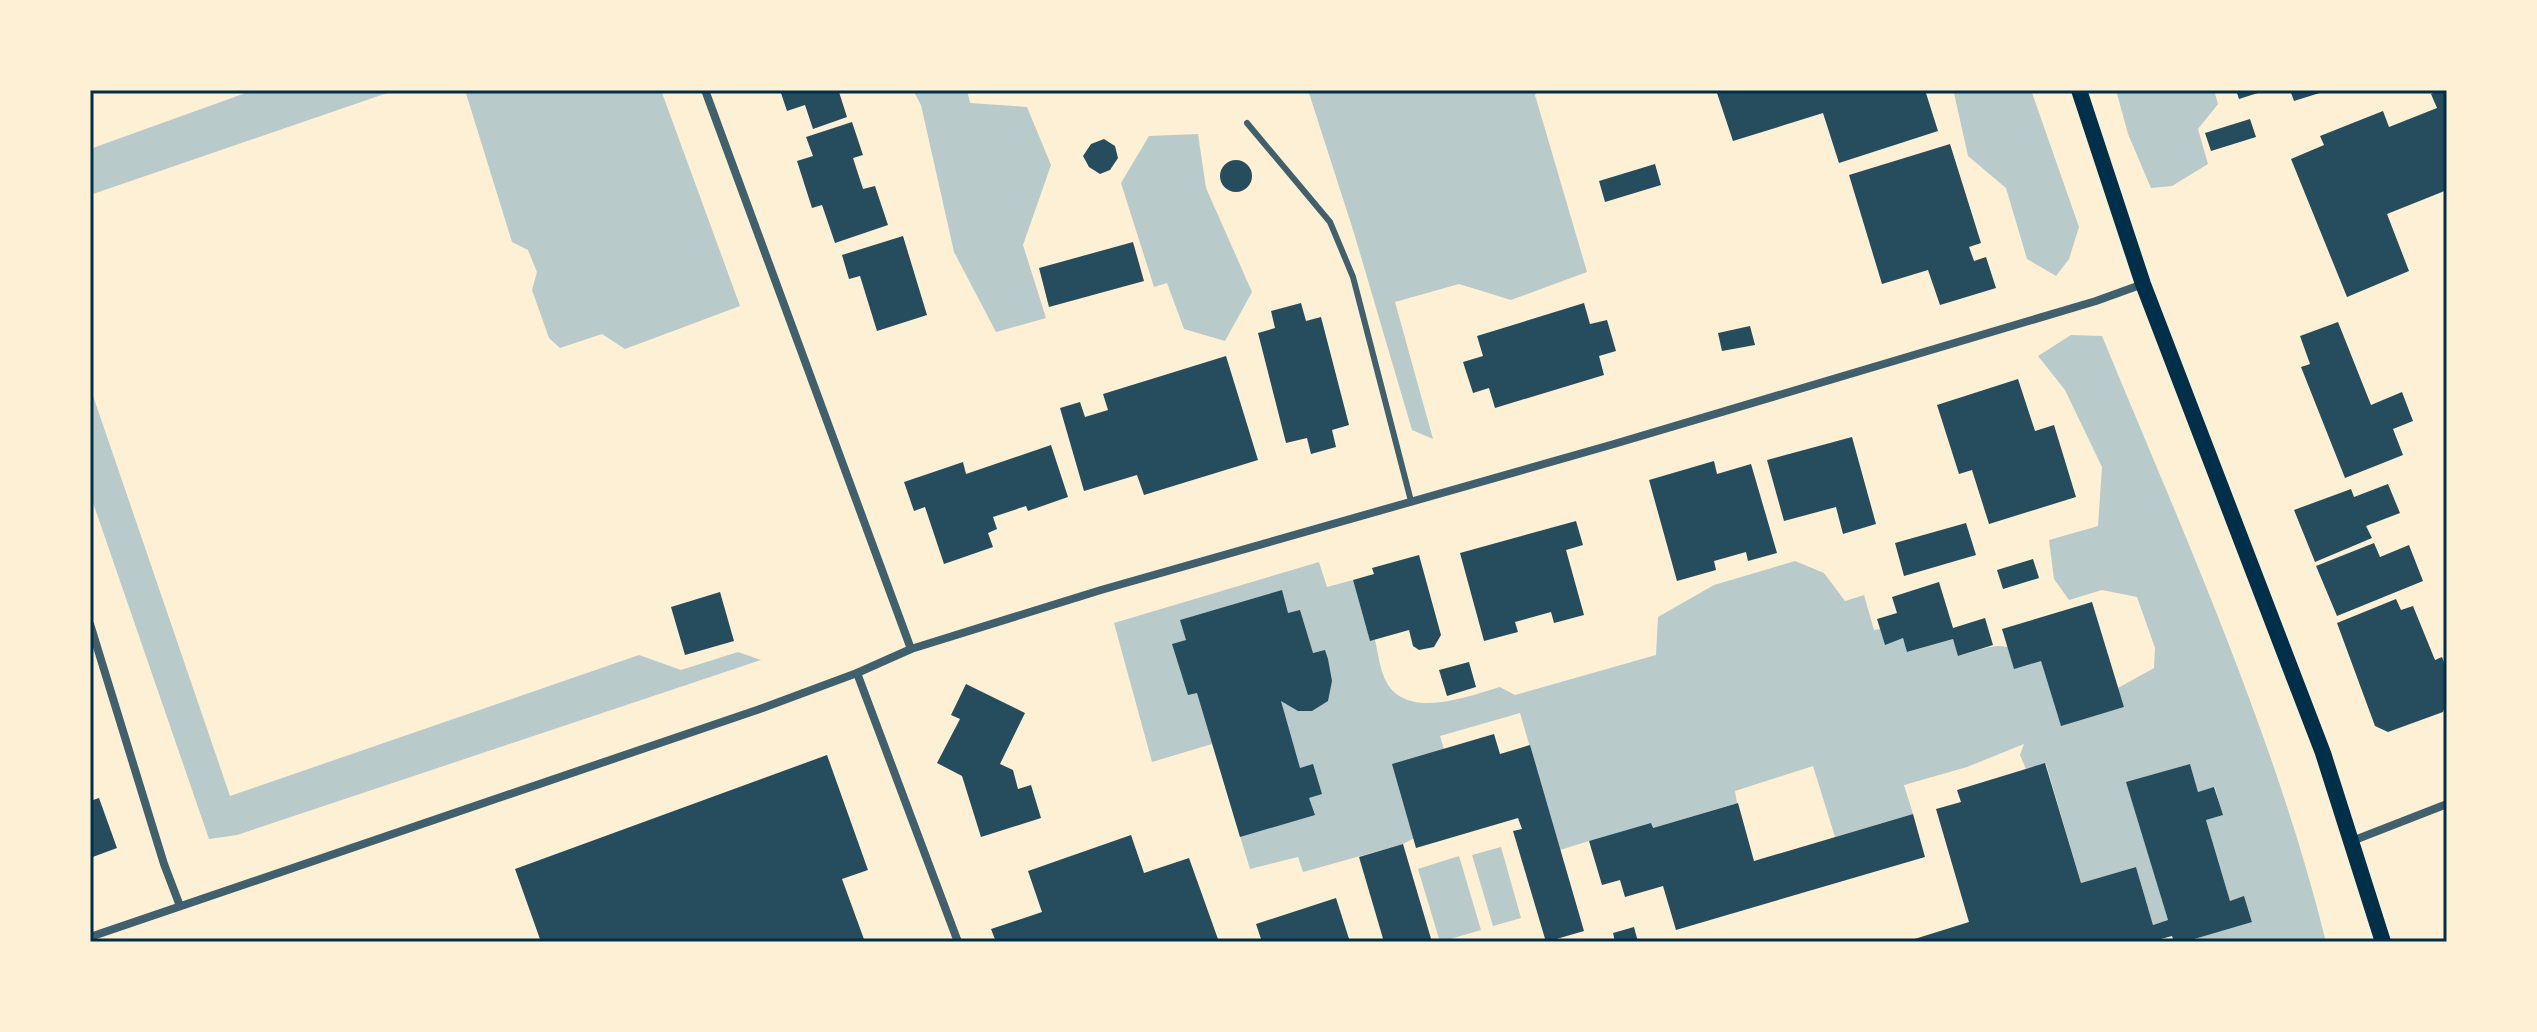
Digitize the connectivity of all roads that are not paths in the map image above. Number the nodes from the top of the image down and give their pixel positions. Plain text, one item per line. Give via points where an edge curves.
1 (705, 90) edge
2 (2079, 90) edge
3 (1247, 123) dead end
4 (2143, 284) junction
5 (1411, 501) junction
6 (90, 624) edge
7 (94, 649) edge
8 (911, 649) junction
9 (857, 673) junction
10 (2447, 804) edge
11 (2352, 841) junction
12 (180, 906) junction
13 (90, 937) edge
14 (958, 942) edge
15 (2383, 942) edge

1 - 8 street
2 - 4 main road
3 - 5 lane via 1330,222 1353,277
4 - 5 street
4 - 11 main road via 2297,683
5 - 8 street
6 - 7 street
7 - 12 street
8 - 9 street
9 - 12 street
9 - 14 street
10 - 11 street
11 - 15 main road
12 - 13 street

